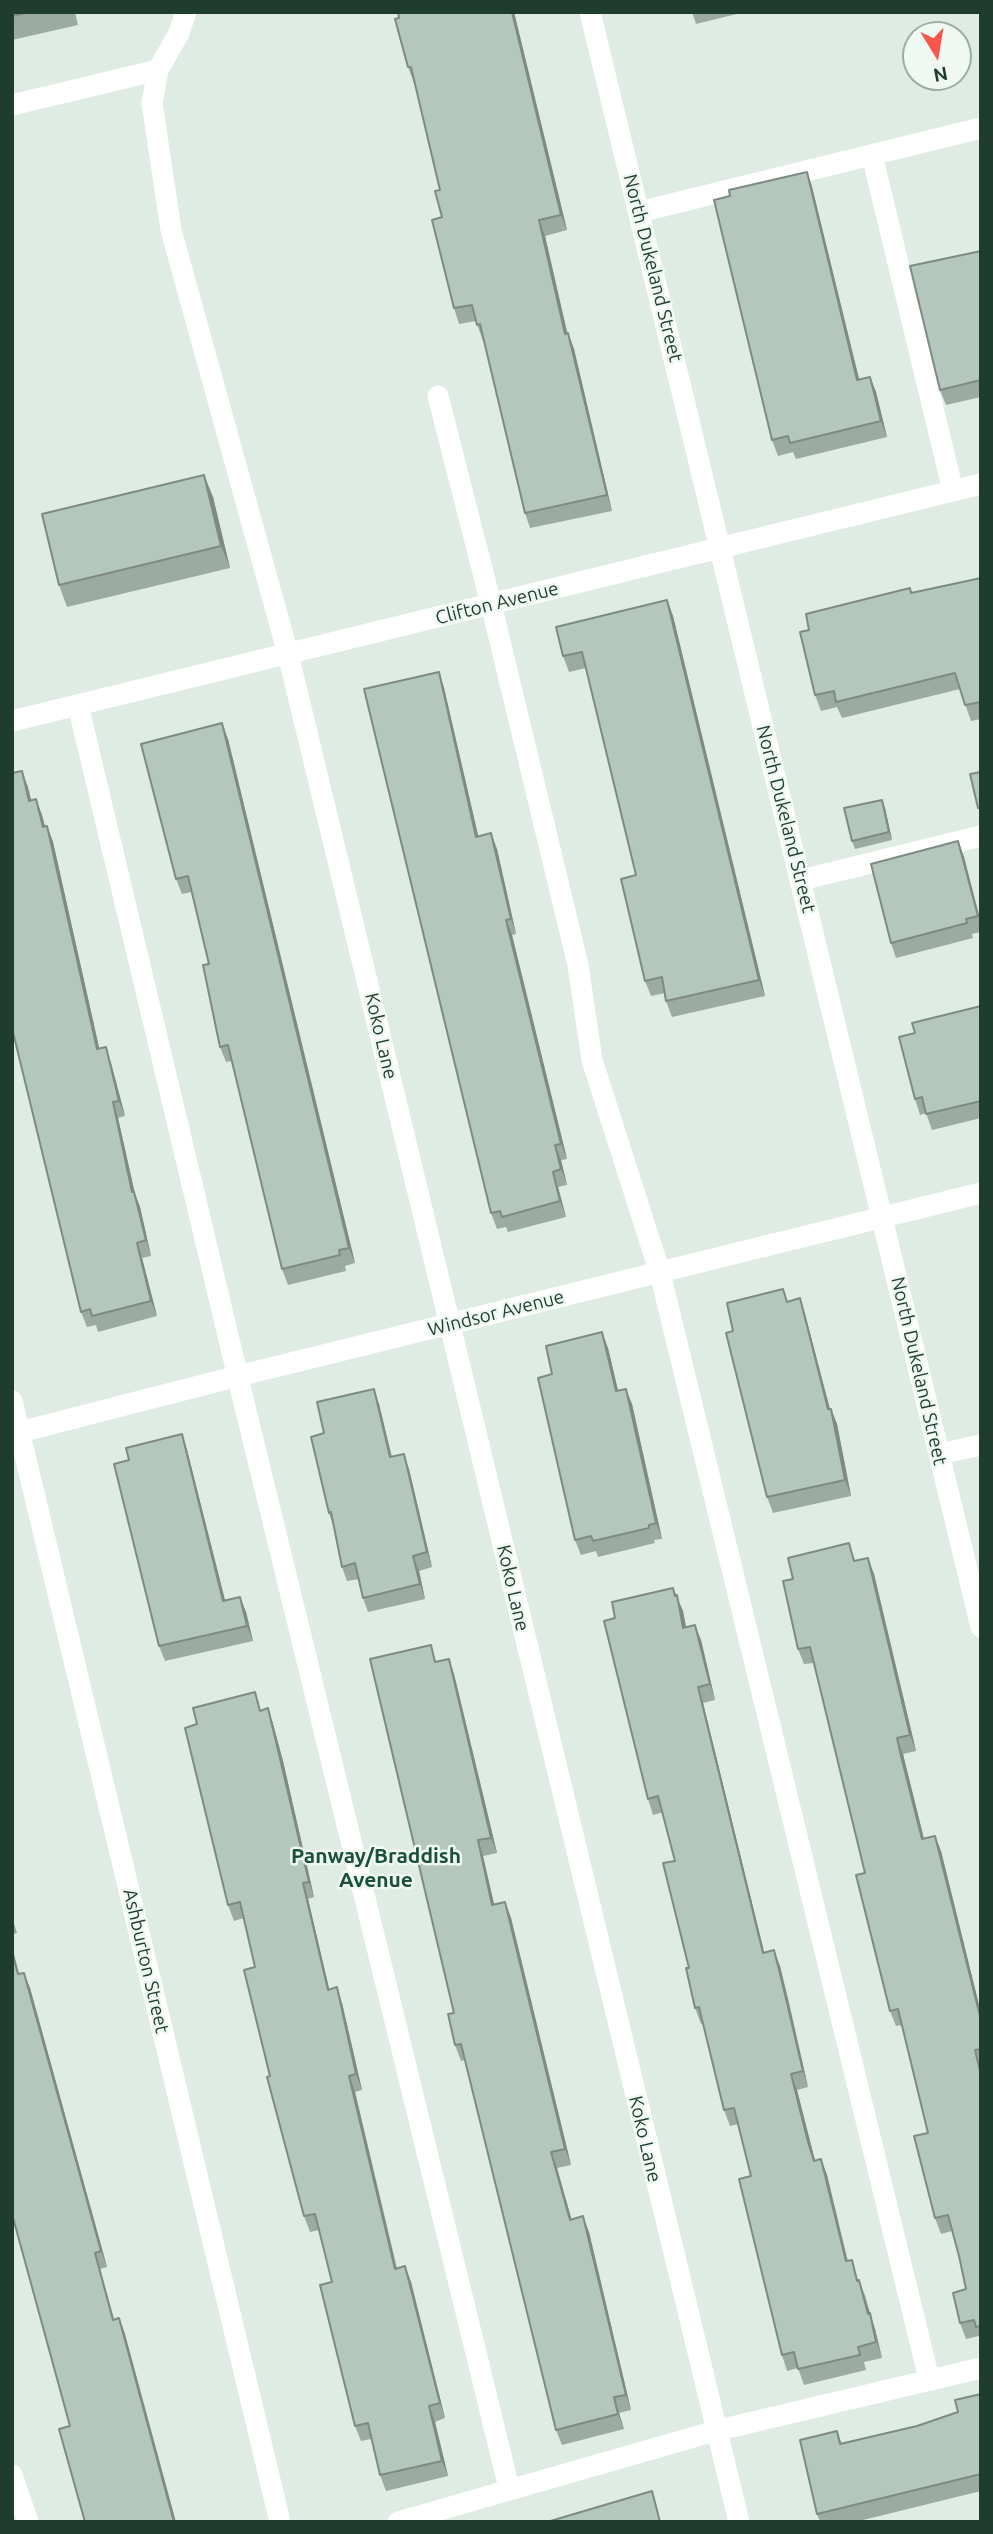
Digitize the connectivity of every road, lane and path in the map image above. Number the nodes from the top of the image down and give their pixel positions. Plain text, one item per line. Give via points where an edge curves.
1 (186, 12) edge
2 (590, 12) edge
3 (158, 70) junction
4 (12, 106) edge
5 (981, 128) edge
6 (872, 155) junction
7 (639, 212) junction
8 (438, 396) dead end
9 (981, 484) edge
10 (953, 491) junction
11 (721, 548) junction
12 (491, 604) junction
13 (288, 653) junction
14 (78, 705) junction
15 (12, 721) edge
16 (981, 836) edge
17 (801, 880) junction
18 (981, 1193) edge
19 (883, 1217) junction
20 (660, 1273) junction
21 (450, 1325) junction
22 (238, 1376) junction
23 (12, 1401) edge
24 (16, 1433) edge
25 (981, 1445) edge
26 (939, 1454) junction
27 (981, 1627) edge
28 (981, 2368) edge
29 (929, 2379) junction
30 (715, 2431) junction
31 (12, 2475) edge
32 (509, 2488) junction
33 (28, 2522) edge
34 (280, 2522) edge
35 (398, 2522) edge
36 (738, 2522) edge

1 - 3 street
2 - 7 street, North Dukeland Street
3 - 4 street
3 - 13 street, Koko Lane via 152,103 171,230
5 - 6 street
6 - 7 street
6 - 10 street
7 - 11 street, North Dukeland Street
8 - 12 street
9 - 10 street, Clifton Avenue
10 - 11 street, Clifton Avenue
11 - 12 street, Clifton Avenue
11 - 17 street, North Dukeland Street
12 - 13 street, Clifton Avenue
12 - 20 street via 578,965 592,1060
13 - 14 street, Clifton Avenue
13 - 21 street, Koko Lane
14 - 15 street, Clifton Avenue
14 - 22 street
16 - 17 street
17 - 19 street, North Dukeland Street
18 - 19 street, Windsor Avenue
19 - 20 street, Windsor Avenue
19 - 26 street, North Dukeland Street
20 - 21 street, Windsor Avenue
20 - 29 street
21 - 22 street, Windsor Avenue
21 - 30 street, Koko Lane
22 - 24 street, Windsor Avenue
22 - 32 street
23 - 24 street, Ashburton Street
24 - 34 street, Ashburton Street
25 - 26 street
26 - 27 street, North Dukeland Street
28 - 29 street
29 - 30 street
30 - 32 street
30 - 36 street, Koko Lane
31 - 33 street
32 - 35 street

